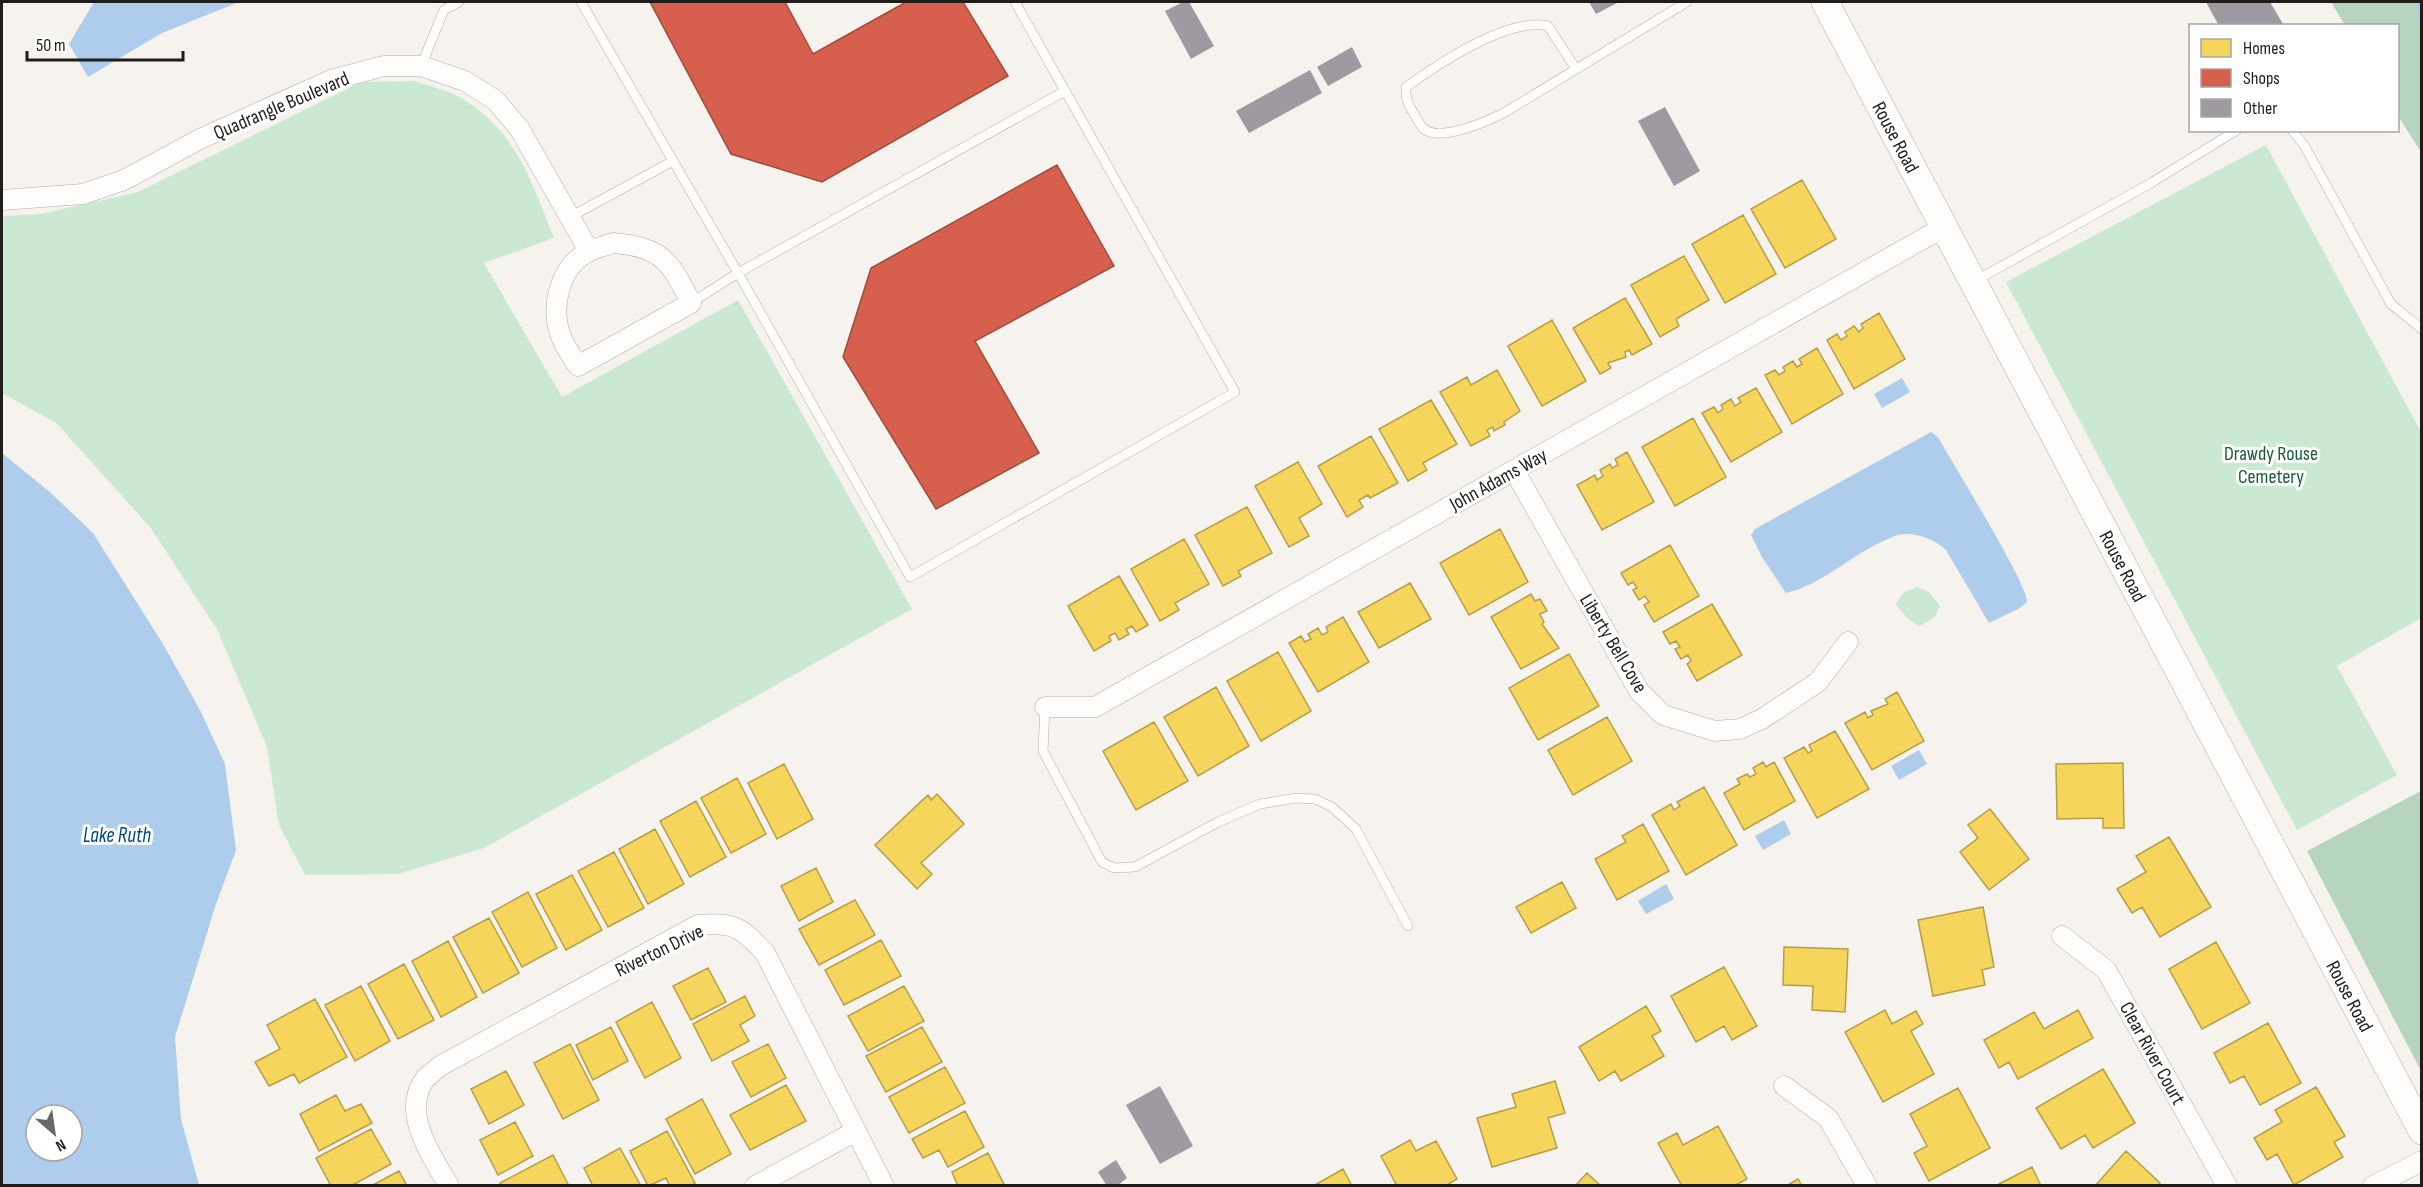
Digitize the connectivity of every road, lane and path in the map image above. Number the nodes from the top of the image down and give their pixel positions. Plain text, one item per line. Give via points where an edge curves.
1 (459, 2) edge
2 (580, 2) edge
3 (1015, 2) edge
4 (1687, 2) edge
5 (1825, 2) edge
6 (421, 66) junction
7 (1576, 69) junction
8 (1065, 91) junction
9 (2234, 132) edge
10 (2294, 132) edge
11 (673, 161) junction
12 (2, 200) edge
13 (570, 218) junction
14 (1944, 227) junction
15 (589, 251) junction
16 (738, 273) junction
17 (1973, 282) junction
18 (691, 303) junction
19 (2421, 329) edge
20 (1514, 470) junction
21 (1848, 642) dead end
22 (1045, 707) joint
23 (1408, 926) dead end
24 (2062, 936) dead end
25 (1784, 1086) dead end
26 (856, 1131) junction
27 (2421, 1131) edge
28 (2421, 1161) edge
29 (449, 1185) edge
30 (754, 1185) edge
31 (884, 1185) edge
32 (1867, 1185) edge
33 (2227, 1185) edge
34 (2373, 1185) edge

1 - 6 lane via 444,10
2 - 11 lane
3 - 8 lane
4 - 7 lane
5 - 14 street, Rouse Road
6 - 12 street, Quadrangle Boulevard via 384,66 331,80 202,138 124,180 82,194
6 - 13 street, Quadrangle Boulevard via 465,81 495,100 519,128
7 - 7 lane via 1483,124 1459,130 1432,134 1423,129 1405,99 1406,87 1443,60 1490,36 1538,24 1548,26
8 - 16 lane
8 - 16 lane via 1235,392 910,577
9 - 17 lane
10 - 19 lane via 2391,304
11 - 13 lane
11 - 16 lane
13 - 15 street, Quadrangle Boulevard
14 - 17 street, Rouse Road
14 - 20 street, John Adams Way
15 - 18 street via 613,243 638,245 660,257 675,273
15 - 18 street via 570,267 558,290 556,315 562,340 578,366
16 - 18 lane
17 - 27 street, Rouse Road
20 - 21 street, Liberty Bell Cove via 1639,691 1663,716 1715,731 1740,729 1818,682
20 - 22 street, John Adams Way via 1095,706
22 - 23 lane via 1043,751 1102,862 1114,868 1135,867 1260,804 1315,799 1332,807 1356,829
24 - 33 street, Clear River Court via 2106,970
25 - 32 street via 1828,1118
26 - 29 street, Riverton Drive via 765,953 750,937 726,923 699,925 440,1066 423,1082 416,1106 420,1135
26 - 30 street
26 - 31 street, Riverton Drive
28 - 34 street

